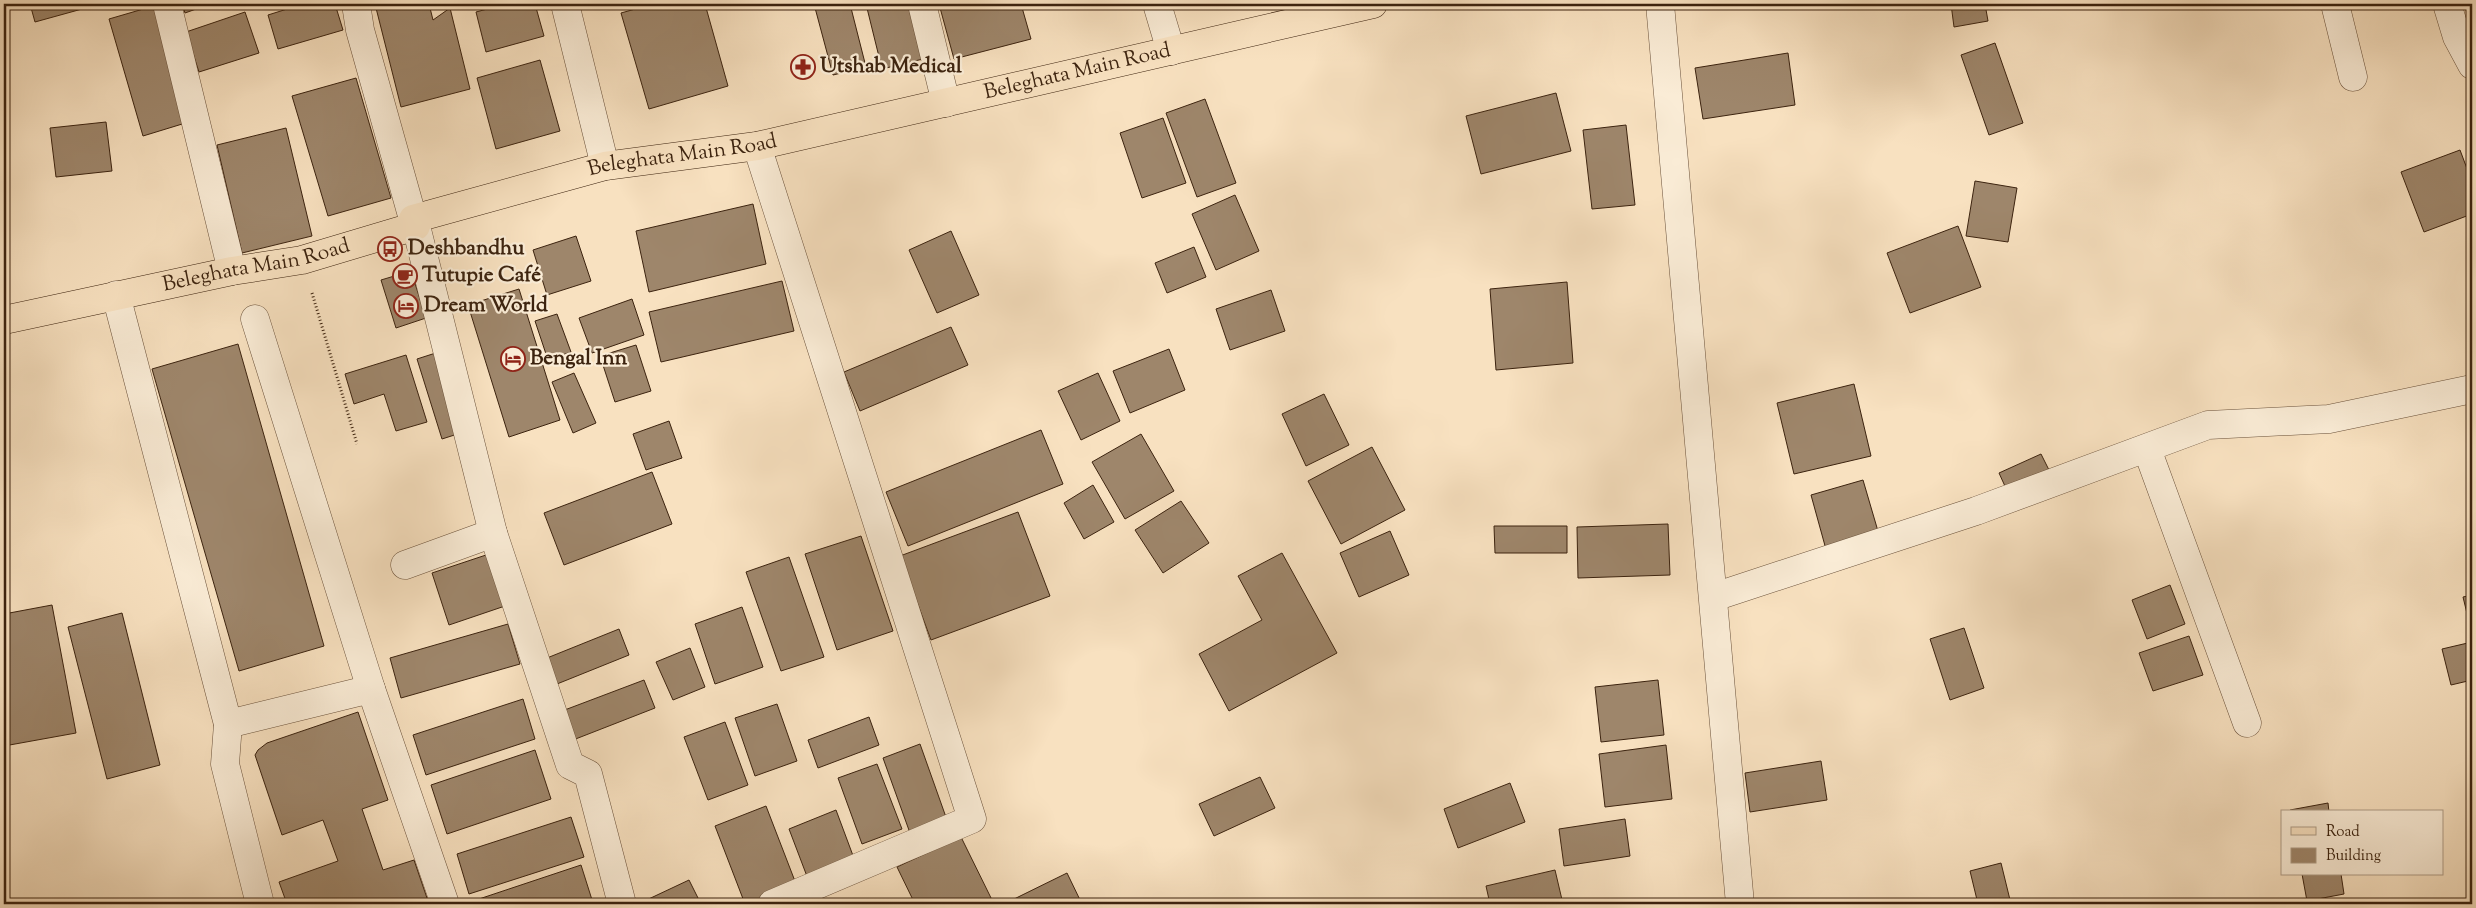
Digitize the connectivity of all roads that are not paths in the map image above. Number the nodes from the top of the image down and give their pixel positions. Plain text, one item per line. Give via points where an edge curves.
1 (167, 4) edge
2 (356, 4) edge
3 (565, 4) edge
4 (922, 4) edge
5 (1158, 4) edge
6 (1372, 4) edge
7 (1660, 4) edge
8 (2335, 4) edge
9 (2447, 4) edge
10 (1171, 51) junction
11 (2472, 65) edge
12 (2353, 77) dead end
13 (946, 103) junction
14 (757, 146) junction
15 (605, 166) junction
16 (415, 222) junction
17 (232, 270) junction
18 (116, 294) junction
19 (255, 319) dead end
20 (4, 320) edge
21 (2472, 389) edge
22 (2147, 449) junction
23 (492, 533) junction
24 (405, 565) dead end
25 (1714, 597) junction
26 (371, 689) junction
27 (2248, 723) dead end
28 (228, 724) junction
29 (260, 904) edge
30 (445, 904) edge
31 (622, 904) edge
32 (772, 904) edge
33 (1740, 904) edge

1 - 17 street
2 - 16 street via 360,30
3 - 15 street
4 - 13 street
5 - 10 street
6 - 10 main road, Beleghata Main Road
7 - 25 street
8 - 12 street
9 - 11 street via 2457,37
10 - 13 main road, Beleghata Main Road
13 - 14 main road, Beleghata Main Road
14 - 15 main road, Beleghata Main Road
14 - 32 street via 972,820
15 - 16 main road, Beleghata Main Road
16 - 17 main road, Beleghata Main Road via 302,260
16 - 23 street
17 - 18 main road, Beleghata Main Road via 198,280
18 - 20 main road, Beleghata Main Road
18 - 28 street
19 - 26 street
21 - 22 street via 2329,419 2208,425
22 - 25 street via 1976,511
22 - 27 street
23 - 24 street
23 - 31 street via 570,765 588,774
25 - 33 street
26 - 28 street
26 - 30 street
28 - 29 street via 225,764

